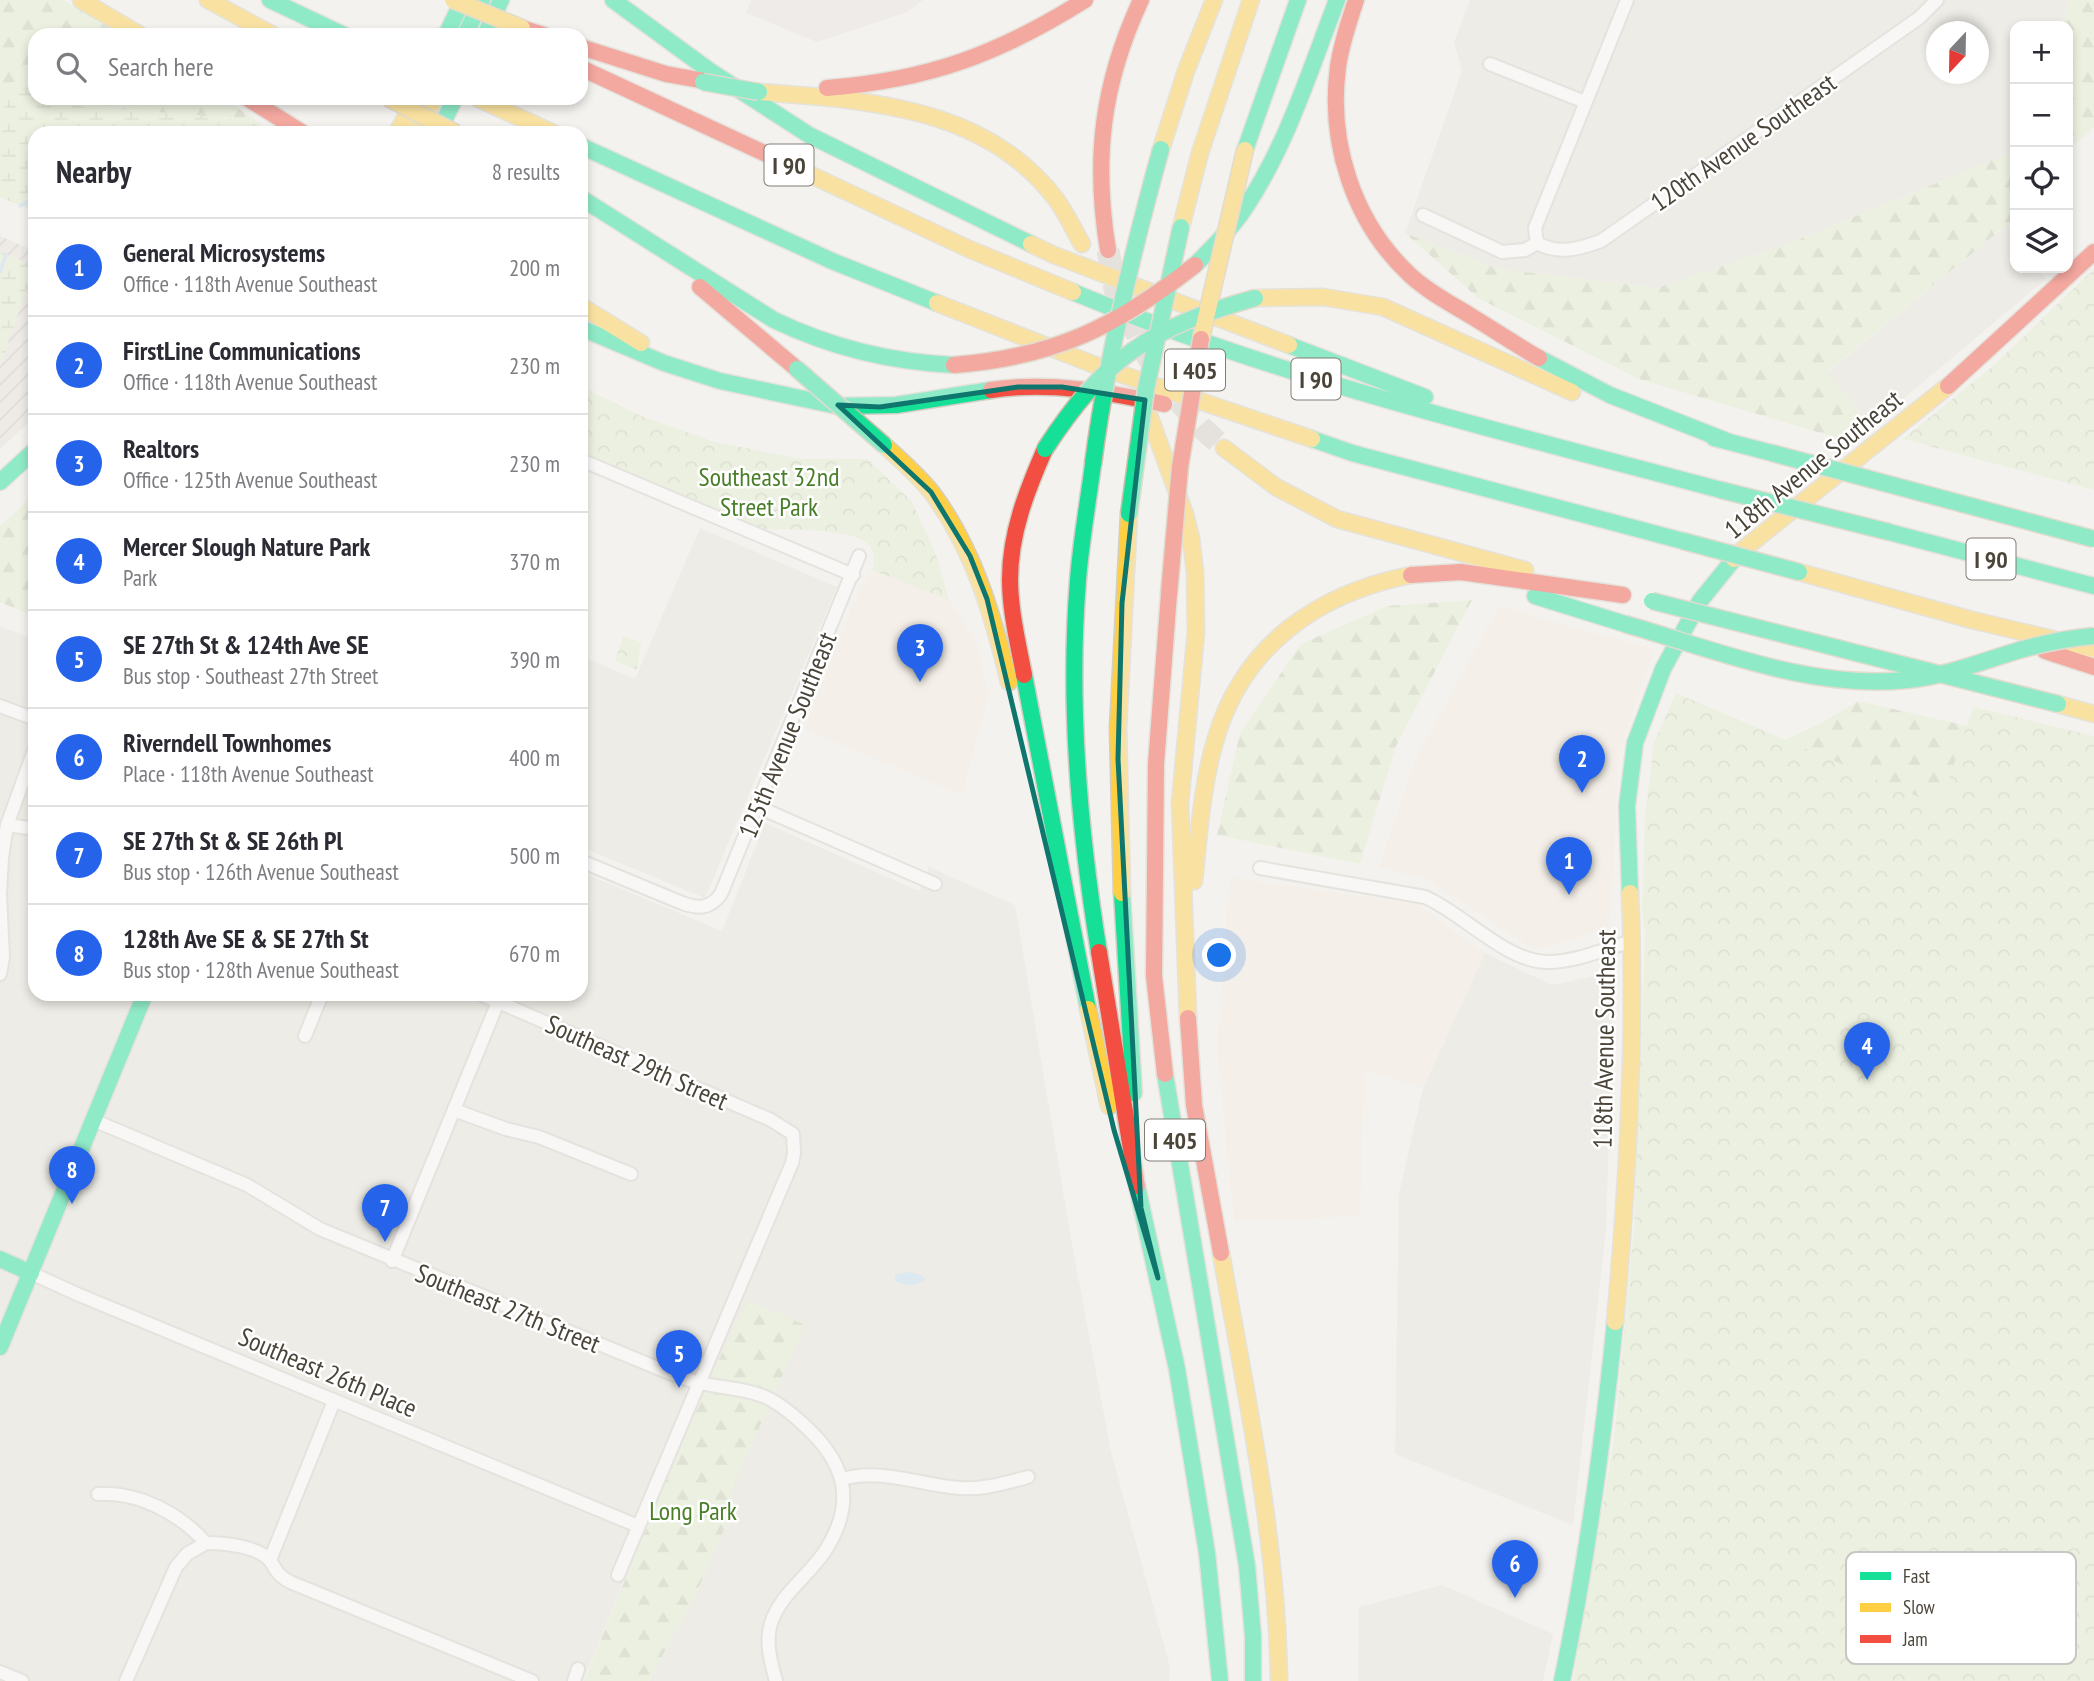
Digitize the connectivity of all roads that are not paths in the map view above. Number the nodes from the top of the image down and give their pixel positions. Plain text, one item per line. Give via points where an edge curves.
1 (81, 0) edge
2 (208, 0) edge
3 (270, 0) edge
4 (443, 0) edge
5 (453, 0) edge
6 (463, 0) edge
7 (482, 0) edge
8 (501, 0) edge
9 (612, 0) edge
10 (1085, 0) edge
11 (1141, 0) edge
12 (1214, 0) edge
13 (1251, 0) edge
14 (1298, 0) edge
15 (1337, 0) edge
16 (1356, 0) edge
17 (1627, 0) edge
18 (1937, 0) edge
19 (128, 28) edge
20 (260, 28) edge
21 (329, 28) edge
22 (449, 28) edge
23 (468, 28) edge
24 (488, 28) edge
25 (506, 28) edge
26 (507, 28) edge
27 (588, 49) edge
28 (1490, 64) dead end
29 (588, 71) edge
30 (759, 88) junction
31 (1585, 102) junction
32 (258, 105) edge
33 (402, 105) edge
34 (412, 105) edge
35 (431, 105) edge
36 (452, 105) edge
37 (492, 105) edge
38 (291, 126) edge
39 (401, 126) edge
40 (420, 126) edge
41 (441, 126) edge
42 (442, 126) edge
43 (538, 126) edge
44 (588, 149) edge
45 (588, 204) edge
46 (588, 205) edge
47 (1423, 215) dead end
48 (1537, 243) junction
49 (1082, 244) dead end
50 (1108, 250) tunnel mouth
51 (2094, 252) edge
52 (588, 310) edge
53 (588, 331) edge
54 (716, 379) junction
55 (1150, 418) dead end
56 (1281, 429) junction
57 (1727, 441) junction
58 (1224, 448) tunnel mouth
59 (28, 456) edge
60 (588, 463) edge
61 (1644, 470) junction
62 (0, 482) edge
63 (1995, 513) junction
64 (2094, 531) edge
65 (1889, 532) junction
66 (2094, 539) edge
67 (859, 556) dead end
68 (2094, 573) edge
69 (1415, 574) junction
70 (853, 575) junction
71 (2094, 586) edge
72 (1623, 595) junction
73 (1972, 620) junction
74 (2094, 636) edge
75 (2094, 649) edge
76 (2094, 667) edge
77 (2058, 704) junction
78 (0, 706) edge
79 (2094, 708) edge
80 (2094, 714) edge
81 (28, 716) edge
82 (28, 767) edge
83 (758, 807) junction
84 (7, 825) junction
85 (28, 828) edge
86 (588, 864) edge
87 (1260, 868) dead end
88 (935, 884) dead end
89 (1632, 941) junction
90 (1077, 961) junction
91 (0, 974) edge
92 (1185, 979) junction
93 (142, 1001) edge
94 (319, 1001) edge
95 (498, 1002) joint
96 (304, 1036) dead end
97 (454, 1110) junction
98 (93, 1120) junction
99 (631, 1174) dead end
100 (1141, 1208) junction
101 (0, 1259) edge
102 (393, 1261) junction
103 (31, 1273) junction
104 (1158, 1278) junction
105 (0, 1348) edge
106 (699, 1383) junction
107 (334, 1401) junction
108 (1028, 1477) dead end
109 (842, 1479) junction
110 (98, 1494) dead end
111 (638, 1526) junction
112 (206, 1543) junction
113 (270, 1560) junction
114 (618, 1575) dead end
115 (0, 1672) edge
116 (22, 1681) edge
117 (126, 1681) edge
118 (532, 1681) edge
119 (776, 1681) edge
120 (1220, 1681) edge
121 (1253, 1681) edge
122 (1279, 1681) edge
123 (1562, 1681) edge

1 - 19 main road
2 - 20 main road
3 - 21 main road
4 - 25 main road
5 - 26 main road, bridge
6 - 22 main road
7 - 23 main road
8 - 24 main road
9 - 61 main road via 809,135 1035,246 1411,392
10 - 30 main road via 1008,46 945,70 849,87
11 - 50 main road via 1119,51 1103,119 1099,191
12 - 100 main road, I 405, bridge via 1186,71 1140,222 1100,401 1078,580 1076,729 1094,925
13 - 100 main road, bridge via 1199,153 1181,227 1146,389 1129,514 1118,759 1121,901
14 - 121 main road, I 405, bridge via 1245,150 1192,387 1177,487 1156,764 1154,976 1169,1104 1247,1566
15 - 45 main road, bridge via 1274,157 1234,222 1206,255 1148,302 1092,333 1008,361 928,365 885,359 802,335
16 - 57 main road via 1338,67 1339,143 1361,211 1396,260 1432,292 1559,370
17 - 31 street
18 - 48 street, 120th Avenue Southeast via 1908,26 1601,241 1563,251
27 - 30 main road, bridge via 703,82
28 - 31 street
29 - 61 main road, I 90 via 957,244 1106,306 1374,397
30 - 49 main road via 906,108 972,129 1003,147 1042,182
31 - 48 street via 1535,228
32 - 38 main road
33 - 42 main road, bridge
34 - 39 main road
35 - 40 main road
36 - 41 main road
37 - 43 main road
44 - 56 main road, I 90 via 880,281 1100,367
46 - 90 main road, bridge via 694,283 884,445 931,492 953,524 970,556 999,639
47 - 48 street via 1502,252 1525,250
51 - 89 main road, 118th Avenue Southeast via 1949,385 1758,536 1700,601 1663,669 1635,743 1627,806
52 - 54 main road via 655,351
53 - 54 main road via 668,366
54 - 56 main road via 853,408 1017,387 1062,387 1110,392
55 - 92 main road via 1185,514 1195,572 1196,632 1180,803
56 - 73 main road, I 90, bridge via 1404,468
57 - 63 main road, bridge
57 - 90 main road, bridge via 1587,399 1383,307 1323,297 1255,298 1191,316 1149,337 1094,381 1045,449 1020,512 1010,579 1019,662
58 - 72 main road via 1276,487 1337,519
59 - 62 main road
60 - 70 street
61 - 65 main road, I 90, bridge
63 - 64 main road, bridge
63 - 66 main road, bridge
65 - 68 main road
65 - 71 main road, I 90
67 - 70 street, 125th Avenue Southeast
69 - 72 main road via 1457,572
69 - 74 main road, bridge via 1506,588 1799,673 1838,680 1909,680 2039,643
69 - 92 main road via 1343,593 1302,615 1255,660 1238,687 1222,718 1209,768
70 - 83 street, 125th Avenue Southeast
72 - 77 main road, bridge
73 - 75 main road, I 90, bridge
73 - 76 main road, bridge
77 - 79 main road
77 - 80 main road
78 - 81 street
82 - 84 street
83 - 86 street, 125th Avenue Southeast via 721,894 706,907 682,904
83 - 88 street
84 - 85 street
84 - 91 street
87 - 89 street via 1425,897 1532,960 1560,961
89 - 123 main road, 118th Avenue Southeast via 1628,1129 1614,1343 1596,1485
90 - 104 main road via 1114,1129
92 - 122 main road via 1194,1105 1264,1494 1278,1621
93 - 98 main road
94 - 96 street
95 - 97 street
95 - 106 street, Southeast 29th Street via 771,1120 793,1134 792,1163
97 - 99 street via 540,1137
97 - 102 street
98 - 102 street, Southeast 27th Street via 247,1185 311,1225
98 - 103 main road
100 - 104 main road, I 405
101 - 103 main road, Southeast 26th Place
102 - 106 street, Southeast 27th Street
103 - 105 main road
103 - 107 street, Southeast 26th Place
104 - 120 main road, I 405 via 1207,1553
106 - 109 street, Southeast 27th Street via 748,1391 780,1405 827,1447
106 - 111 street
107 - 111 street, Southeast 26th Place
107 - 113 street
108 - 109 street via 974,1489 870,1473
109 - 119 street via 842,1508 833,1538 784,1597 772,1621 768,1644
110 - 112 street via 127,1494 176,1516
111 - 114 street
112 - 113 street via 239,1545
112 - 117 street via 176,1567
113 - 118 street via 276,1573 290,1582
115 - 116 street

